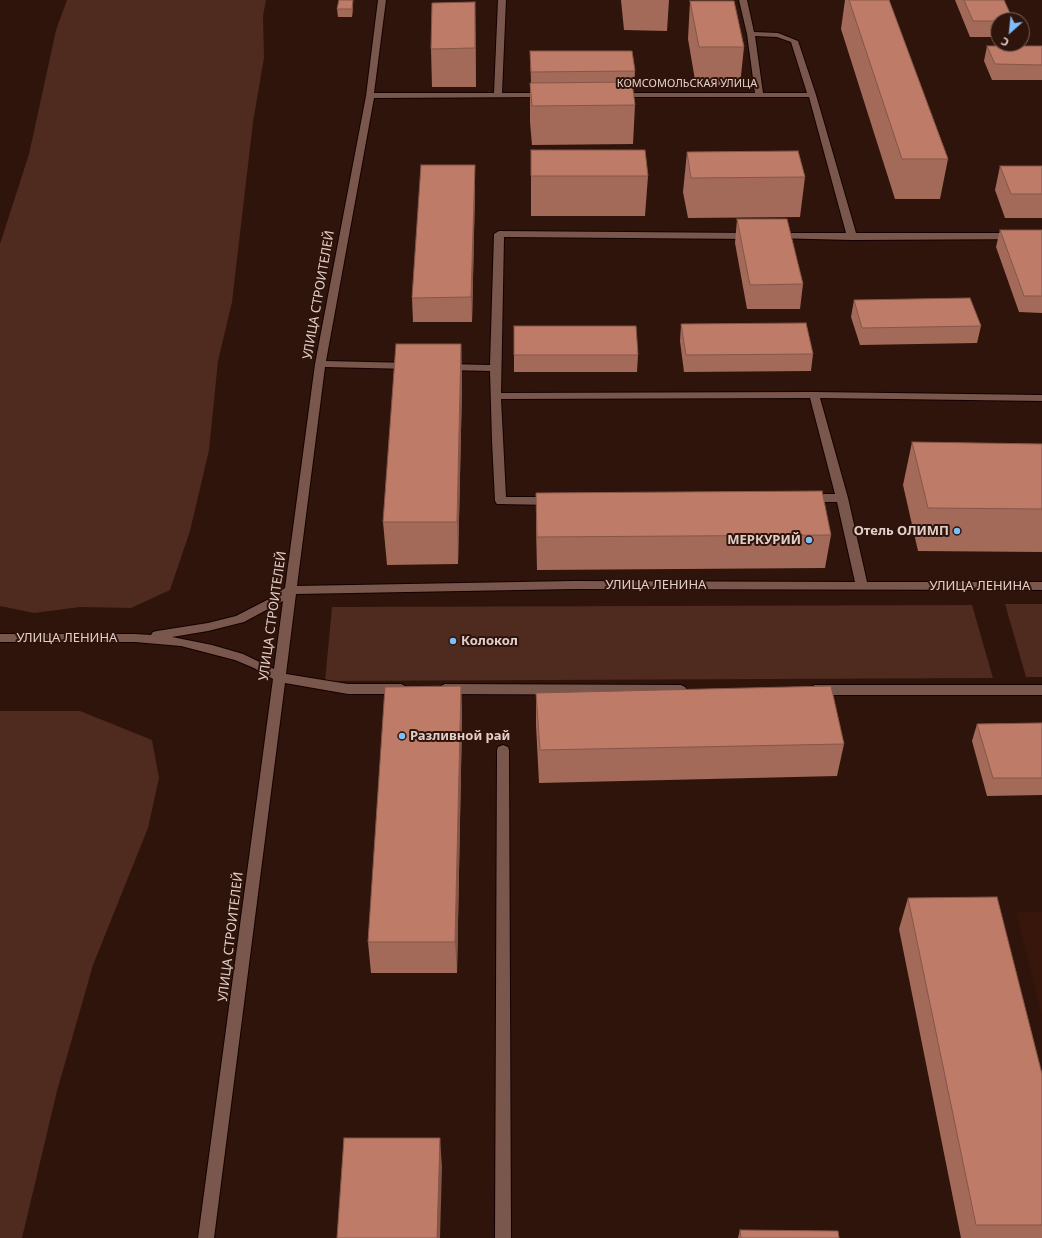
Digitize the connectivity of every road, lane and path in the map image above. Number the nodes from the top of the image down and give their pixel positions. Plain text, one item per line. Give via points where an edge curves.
1 (382, 0) edge
2 (502, 0) edge
3 (743, 0) edge
4 (751, 34) junction
5 (498, 95) junction
6 (554, 95) edge
7 (609, 95) edge
8 (759, 95) junction
9 (812, 95) junction
10 (370, 96) junction
11 (1042, 236) edge
12 (852, 237) junction
13 (320, 364) junction
14 (424, 367) edge
15 (439, 367) edge
16 (495, 368) junction
17 (814, 395) junction
18 (496, 396) junction
19 (1042, 398) edge
20 (794, 498) edge
21 (842, 498) junction
22 (565, 501) edge
23 (862, 585) junction
24 (1042, 586) edge
25 (291, 590) junction
26 (0, 638) edge
27 (135, 638) junction
28 (279, 677) junction
29 (412, 689) edge
30 (436, 689) edge
31 (691, 690) edge
32 (803, 690) edge
33 (1042, 690) edge
34 (503, 750) dead end
35 (206, 1238) edge
36 (503, 1238) edge

1 - 10 street, УЛИЦА СТРОИТЕЛЕЙ
2 - 5 street
3 - 4 street
4 - 8 street
4 - 9 street via 778,35 794,41
5 - 6 street
5 - 10 street
7 - 8 street, КОМСОМОЛЬСКАЯ УЛИЦА
8 - 9 street, КОМСОМОЛЬСКАЯ УЛИЦА
9 - 12 street
10 - 13 street, УЛИЦА СТРОИТЕЛЕЙ
11 - 12 street
12 - 16 street via 499,234
13 - 14 street
13 - 25 street, УЛИЦА СТРОИТЕЛЕЙ
15 - 16 street
16 - 18 street
17 - 18 street
17 - 19 street
17 - 21 street
18 - 22 street via 501,501
20 - 21 street
21 - 23 street
23 - 24 street, УЛИЦА ЛЕНИНА
23 - 25 street, УЛИЦА ЛЕНИНА via 574,585
25 - 27 street via 240,619 208,627
25 - 28 street, УЛИЦА СТРОИТЕЛЕЙ
26 - 27 street, УЛИЦА ЛЕНИНА
27 - 28 street via 181,642 212,649 258,665
28 - 29 street via 348,689
28 - 35 street, УЛИЦА СТРОИТЕЛЕЙ
30 - 31 street
32 - 33 street
34 - 36 street

